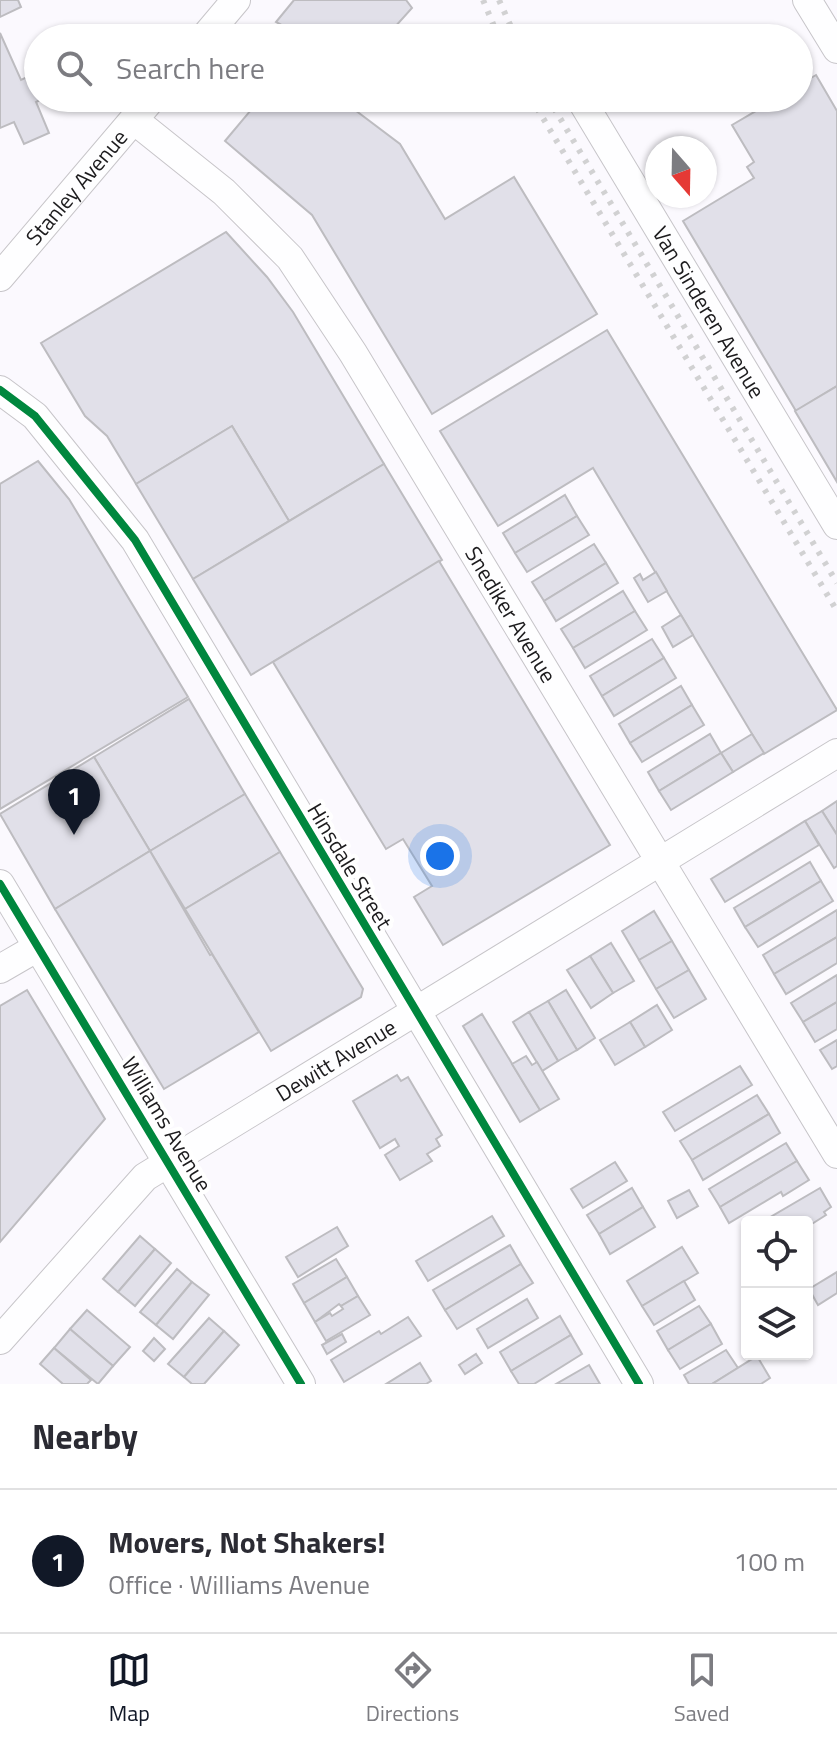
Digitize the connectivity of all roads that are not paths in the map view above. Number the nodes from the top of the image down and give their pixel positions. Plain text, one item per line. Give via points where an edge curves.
1 (236, 0) edge
2 (807, 0) edge
3 (216, 24) edge
4 (837, 49) edge
5 (141, 112) edge
6 (588, 112) edge
7 (134, 120) junction
8 (0, 277) edge
9 (0, 390) edge
10 (837, 525) edge
11 (837, 753) edge
12 (662, 862) junction
13 (0, 884) edge
14 (38, 947) junction
15 (0, 969) edge
16 (414, 1010) junction
17 (837, 1154) edge
18 (168, 1162) junction
19 (0, 1340) edge
20 (301, 1384) edge
21 (639, 1384) edge

1 - 3 street
2 - 4 street
5 - 7 street, Stanley Avenue
6 - 10 street, Van Sinderen Avenue
7 - 8 street, Stanley Avenue
7 - 12 street, Snediker Avenue via 224,192 290,258
9 - 16 street, Hinsdale Street via 35,416 135,540
11 - 12 street, Dewitt Avenue
12 - 16 street, Dewitt Avenue
12 - 17 street, Snediker Avenue
13 - 14 street, Williams Avenue
14 - 15 street
14 - 18 street, Williams Avenue
16 - 18 street, Dewitt Avenue
16 - 21 street, Hinsdale Street
18 - 19 street, Dewitt Avenue via 145,1177
18 - 20 street, Williams Avenue

